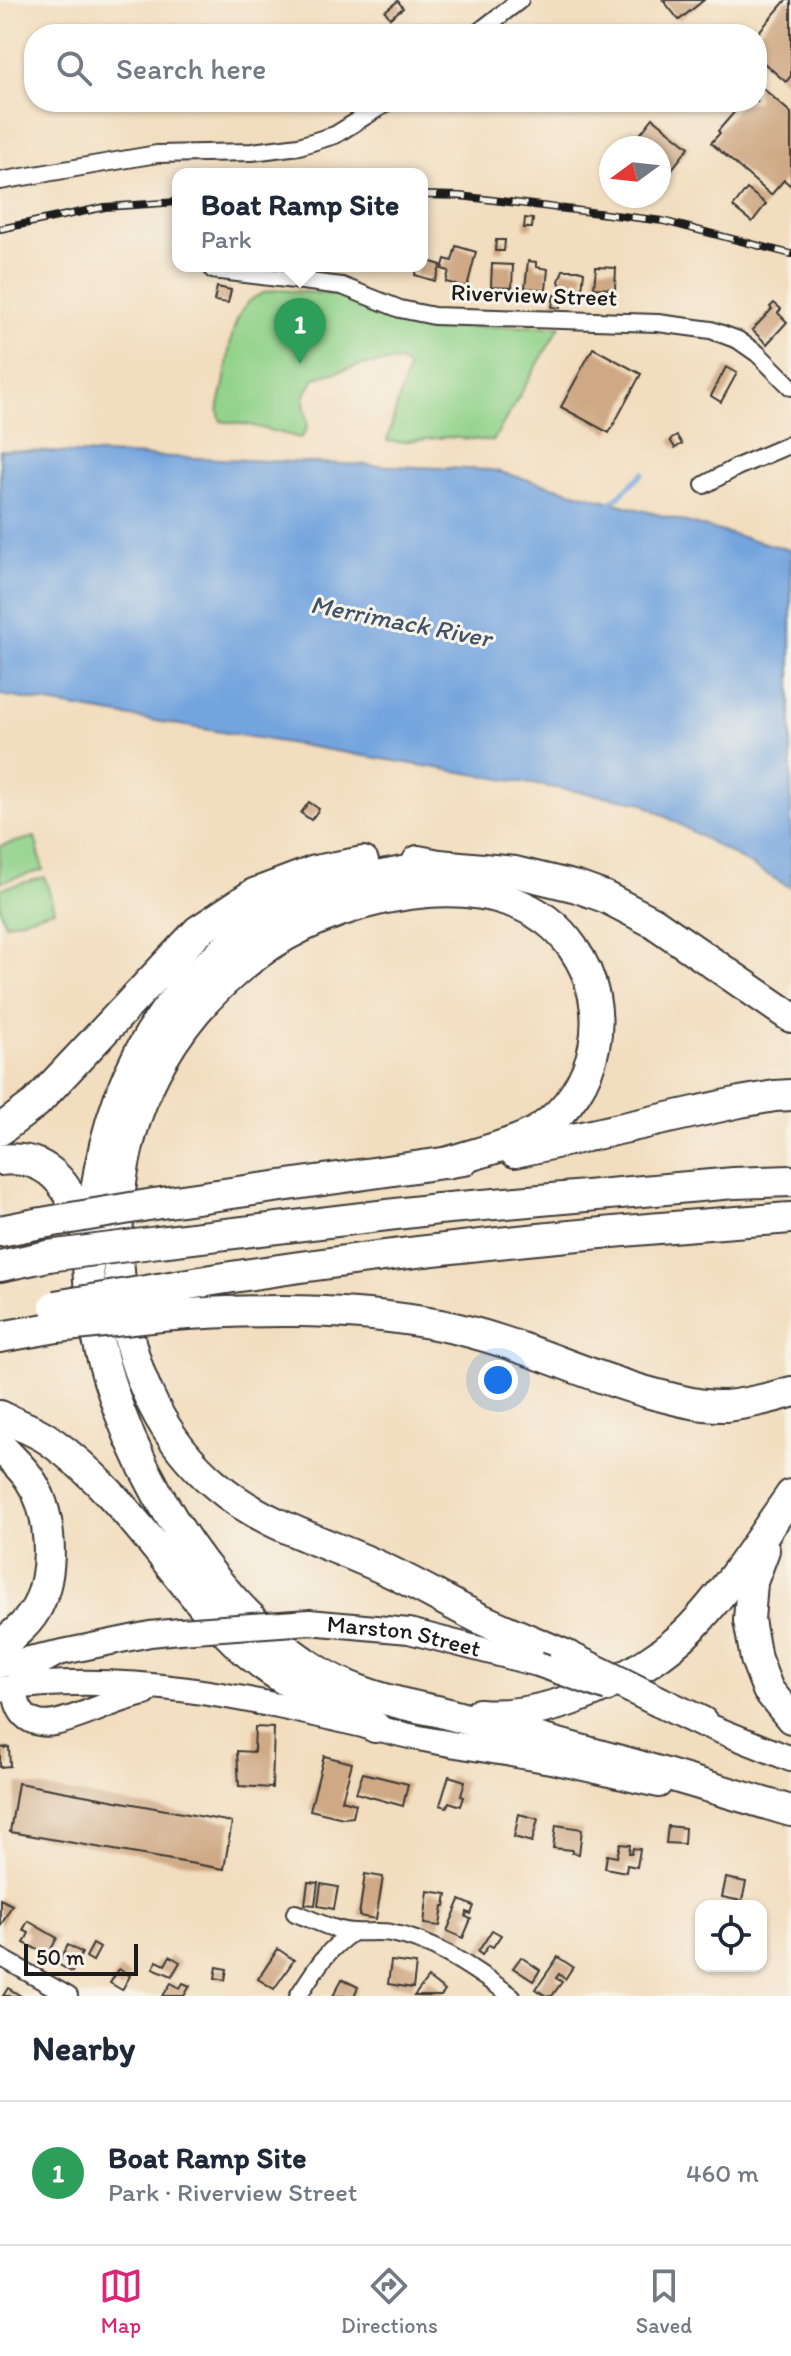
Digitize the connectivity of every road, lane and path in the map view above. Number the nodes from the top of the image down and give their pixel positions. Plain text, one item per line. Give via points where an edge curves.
1 (520, 0) edge
2 (489, 24) edge
3 (372, 112) edge
4 (0, 181) edge
5 (231, 272) edge
6 (791, 387) edge
7 (791, 444) edge
8 (704, 485) dead end
9 (439, 865) junction
10 (791, 1017) edge
11 (791, 1095) edge
12 (0, 1130) edge
13 (0, 1160) edge
14 (446, 1163) junction
15 (791, 1181) edge
16 (791, 1218) edge
17 (0, 1231) edge
18 (89, 1238) junction
19 (0, 1266) edge
20 (160, 1302) junction
21 (56, 1317) junction
22 (0, 1318) edge
23 (0, 1337) edge
24 (791, 1392) edge
25 (0, 1416) edge
26 (0, 1446) edge
27 (785, 1504) edge
28 (0, 1645) edge
29 (56, 1654) junction
30 (552, 1660) junction
31 (0, 1665) edge
32 (175, 1687) junction
33 (7, 1688) edge
34 (437, 1711) junction
35 (791, 1718) edge
36 (702, 1722) joint
37 (375, 1727) junction
38 (791, 1759) edge
39 (791, 1812) edge
40 (295, 1913) dead end
41 (353, 1932) junction
42 (0, 1957) edge
43 (69, 1996) edge
44 (298, 1996) edge
45 (512, 1996) edge

1 - 2 street
3 - 4 street via 335,135 299,146 157,154
5 - 6 street, Riverview Street via 342,286 434,316 658,323 711,330 758,354
7 - 8 street
9 - 10 highway via 515,872 605,897 653,922
9 - 12 highway via 405,859 370,861 315,871 254,894 198,931 36,1103
9 - 18 highway via 341,885 305,899 258,925 201,970 144,1042 119,1097 101,1155
11 - 14 highway
13 - 18 highway via 31,1163 56,1175 74,1199
14 - 17 highway, bridge
14 - 30 highway via 536,1132 576,1094 590,1069 597,1015 586,971 569,942 520,905 479,894 439,892 391,897 335,912 273,943 195,1013 162,1061 136,1116 117,1228 128,1339 155,1410 191,1461 226,1493 267,1518 481,1618
15 - 19 highway, bridge via 454,1207
16 - 20 highway via 526,1239 254,1273
18 - 34 highway via 94,1311 114,1396 149,1477 190,1545 240,1607 275,1641 321,1673 370,1694
20 - 21 highway, bridge
20 - 24 highway via 340,1311 441,1325 684,1402 725,1406
21 - 22 highway
21 - 23 highway
25 - 37 highway via 48,1439 97,1480 228,1634 269,1669
26 - 28 highway via 30,1479 48,1523 48,1567 38,1605 19,1631
27 - 34 highway via 689,1629 644,1665 581,1696 540,1708 494,1715
27 - 35 highway via 752,1582 749,1620 768,1690
29 - 30 main road, Marston Street, bridge via 150,1634 309,1622 409,1631
29 - 31 main road, Marston Street
29 - 33 main road
30 - 36 highway, bridge
32 - 33 main road via 51,1682
32 - 33 main road via 53,1723 26,1718
32 - 37 main road
34 - 39 highway
36 - 38 main road
37 - 39 main road
40 - 41 street
41 - 44 street via 322,1958
41 - 45 street via 392,1933 427,1944
42 - 43 street

